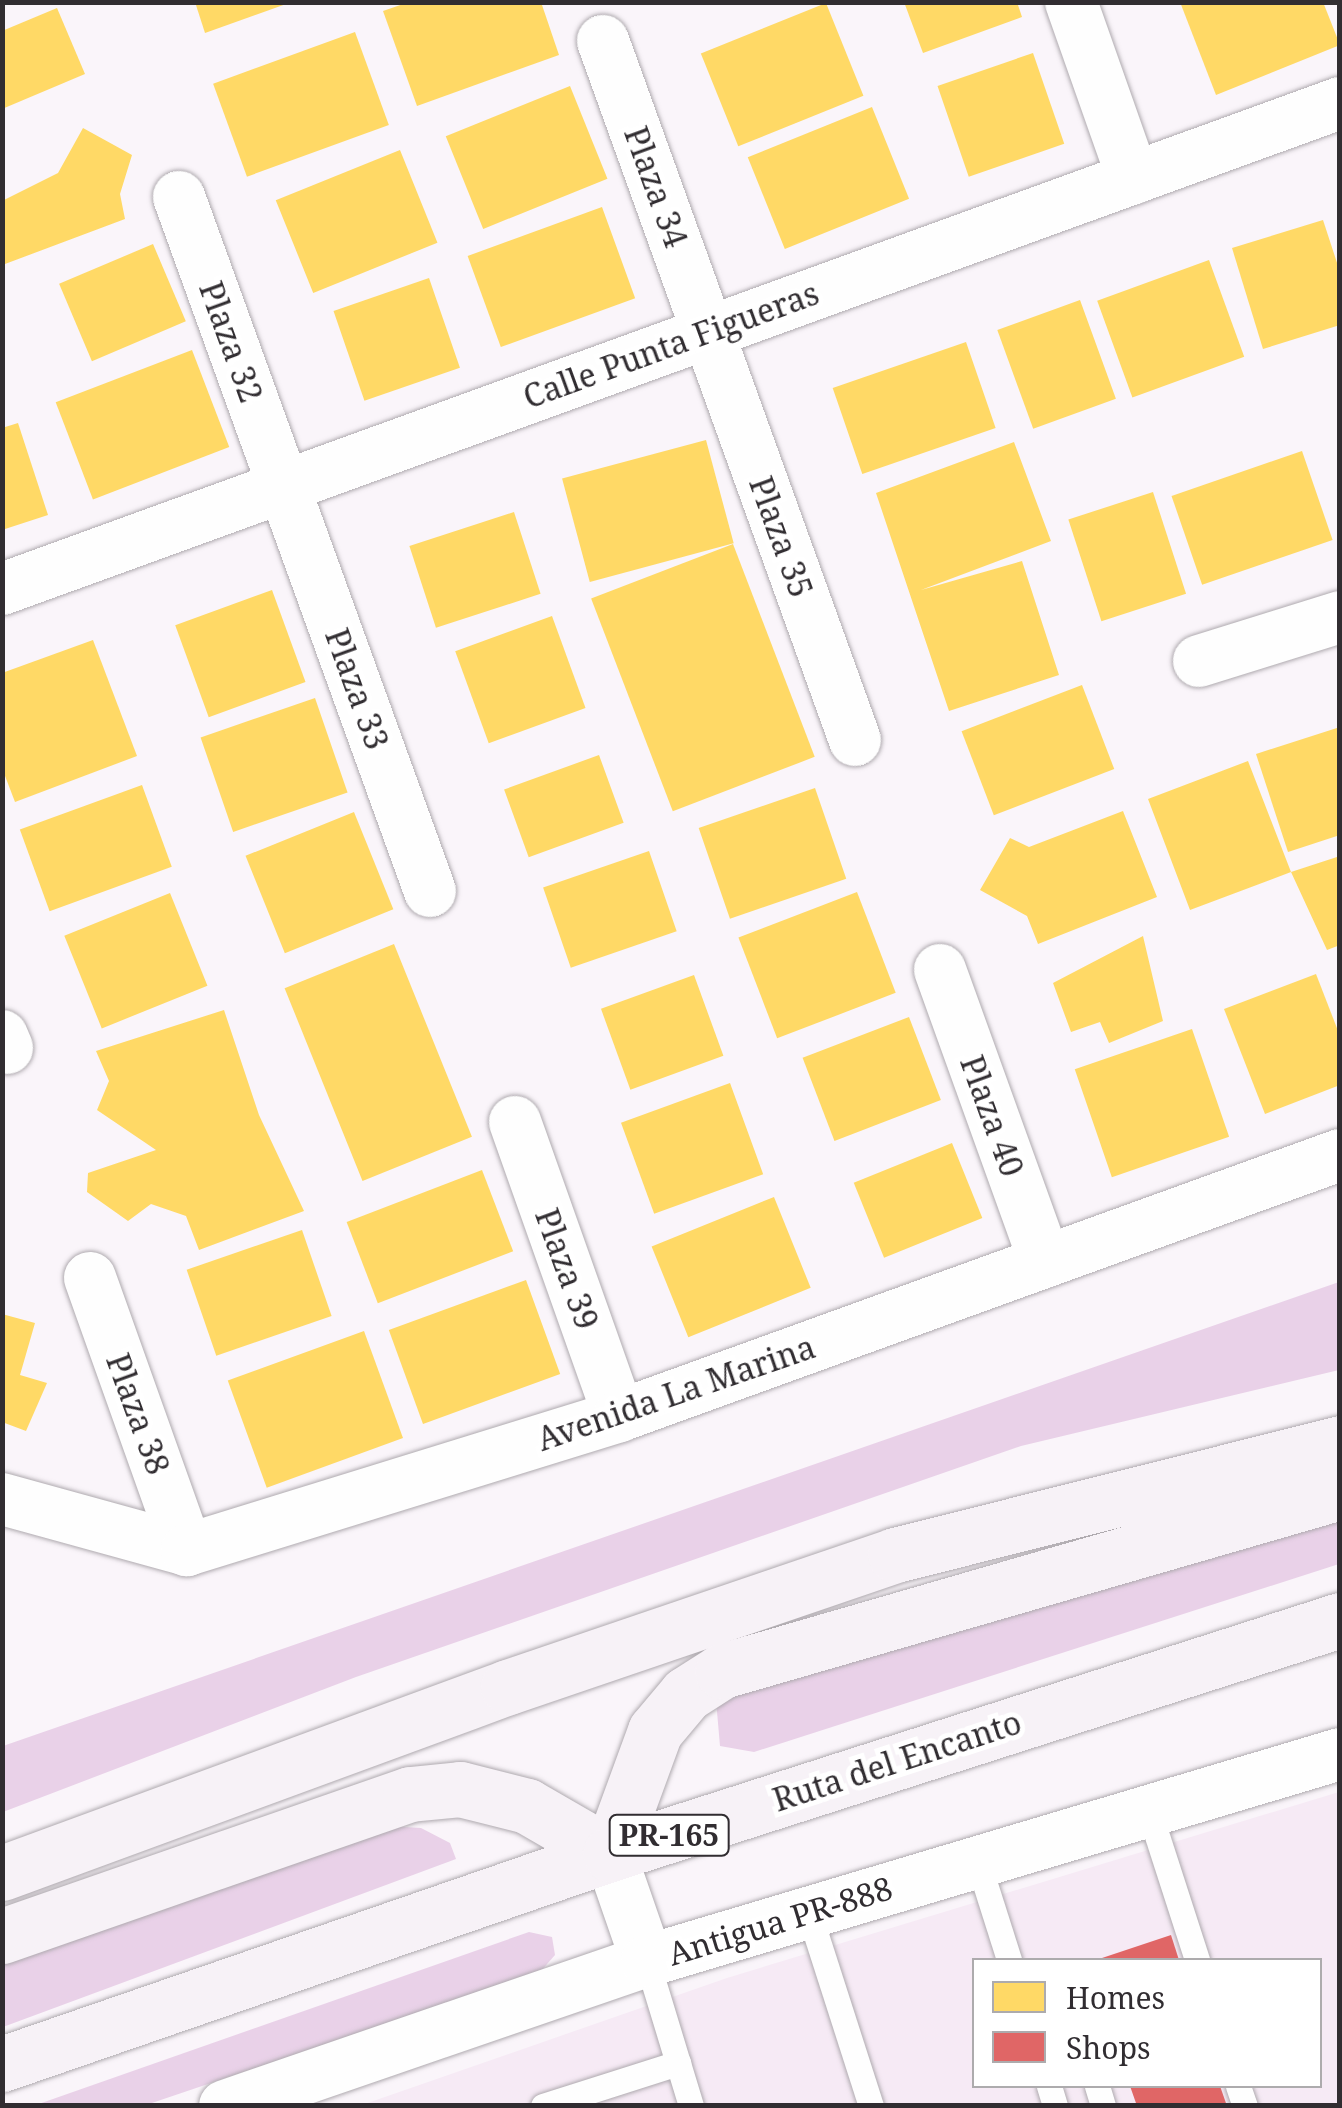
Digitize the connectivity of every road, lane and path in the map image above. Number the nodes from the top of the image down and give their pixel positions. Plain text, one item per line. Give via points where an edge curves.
1 (1071, 2) edge
2 (603, 41) dead end
3 (1340, 103) edge
4 (1133, 178) junction
5 (178, 197) dead end
6 (708, 333) junction
7 (283, 486) junction
8 (2, 588) edge
9 (1340, 616) edge
10 (1199, 661) dead end
11 (855, 740) dead end
12 (430, 891) dead end
13 (940, 970) dead end
14 (515, 1122) dead end
15 (1340, 1155) edge
16 (1044, 1262) junction
17 (90, 1278) dead end
18 (619, 1416) junction
19 (1340, 1443) edge
20 (1340, 1492) edge
21 (2, 1499) edge
22 (187, 1550) junction
23 (1340, 1620) edge
24 (1340, 1754) edge
25 (1148, 1812) junction
26 (610, 1854) junction
27 (978, 1862) junction
28 (2, 1873) edge
29 (810, 1913) junction
30 (2, 1936) edge
31 (1008, 1958) edge
32 (1196, 1958) edge
33 (647, 1961) junction
34 (678, 2063) junction
35 (2, 2064) edge
36 (301, 2093) edge
37 (225, 2106) edge
38 (543, 2106) edge
39 (691, 2106) edge
40 (871, 2106) edge

1 - 4 street
2 - 6 street, Plaza 34
3 - 4 street, Calle Punta Figueras
4 - 6 street, Calle Punta Figueras
5 - 7 street, Plaza 32
6 - 7 street, Calle Punta Figueras
6 - 11 street, Plaza 35
7 - 8 street, Calle Punta Figueras
7 - 12 street, Plaza 33
9 - 10 street
13 - 16 street, Plaza 40
14 - 18 street, Plaza 39
15 - 16 street, Avenida La Marina
16 - 18 street, Avenida La Marina
17 - 22 street, Plaza 38
18 - 22 street, Avenida La Marina
19 - 28 main road via 896,1555 508,1687
20 - 26 main road via 722,1671 686,1694 655,1730
21 - 22 street
23 - 26 main road, Ruta del Encanto / PR-165
24 - 25 street, Antigua PR-888
25 - 27 street, Antigua PR-888
25 - 32 lane
26 - 30 main road via 527,1806 460,1789 410,1794
26 - 33 street
26 - 35 main road, Ruta del Encanto / PR-165
27 - 29 street, Antigua PR-888
27 - 31 lane
29 - 33 street, Antigua PR-888
29 - 40 lane
33 - 34 lane
33 - 36 street, Antigua PR-888
34 - 38 lane
34 - 39 lane
36 - 37 street, Antigua PR-888

